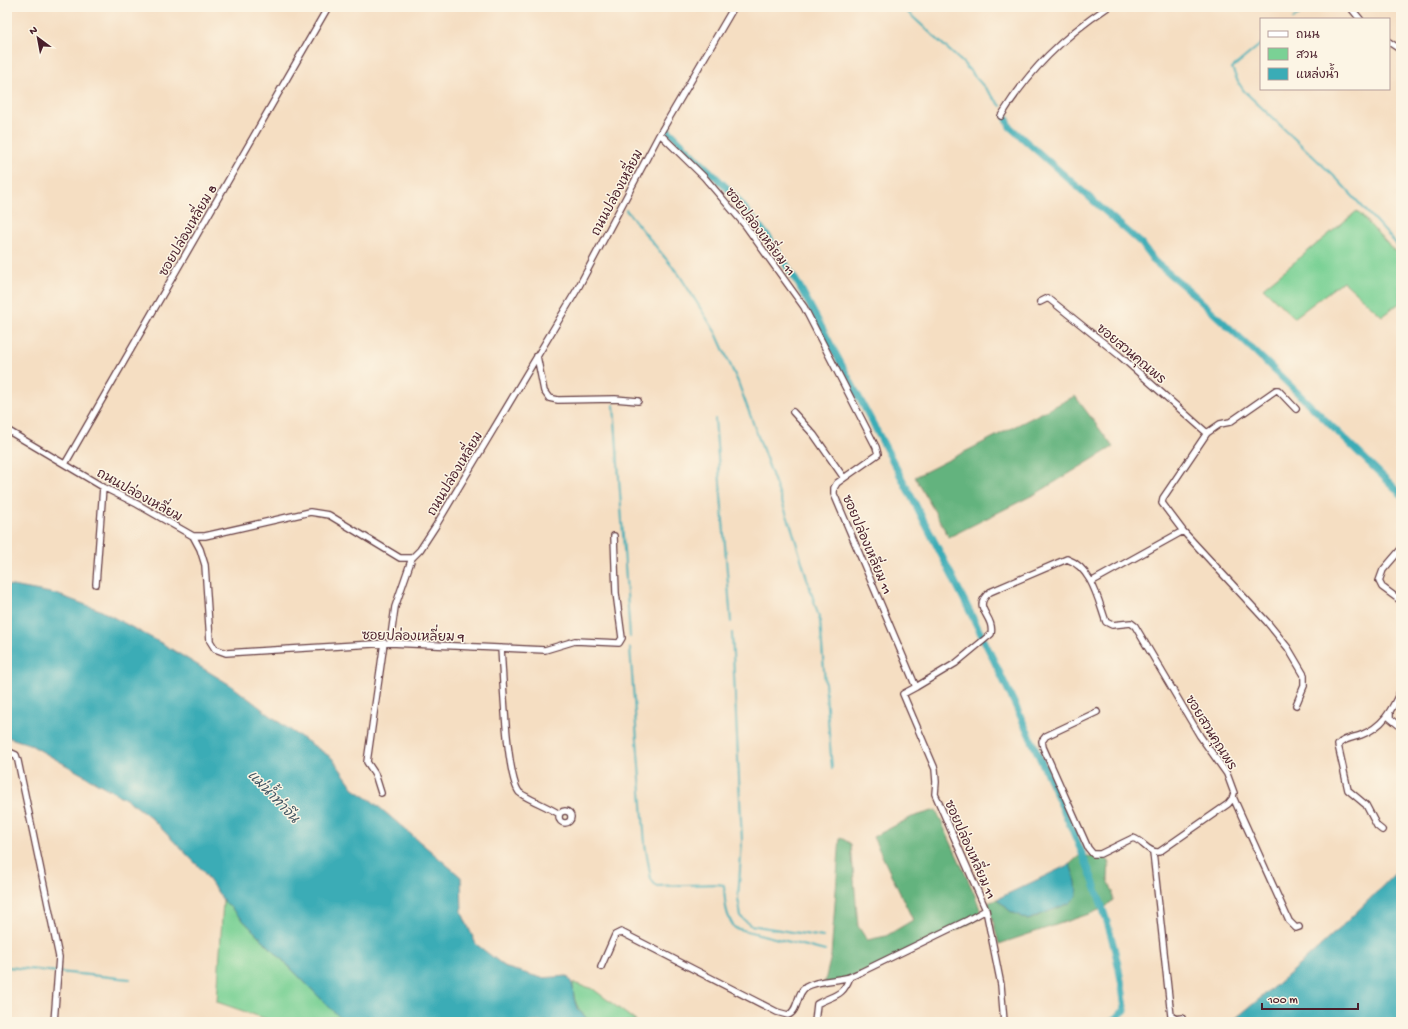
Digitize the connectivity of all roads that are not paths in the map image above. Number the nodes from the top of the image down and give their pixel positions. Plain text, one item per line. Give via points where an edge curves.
1 (328, 7) edge
2 (734, 7) edge
3 (1108, 7) edge
4 (1350, 7) edge
5 (1359, 18) edge
6 (1390, 43) edge
7 (1401, 50) edge
8 (1001, 116) dead end
9 (660, 134) junction
10 (1040, 302) dead end
11 (537, 356) junction
12 (638, 401) dead end
13 (1296, 409) dead end
14 (794, 412) dead end
15 (7, 430) edge
16 (1207, 433) junction
17 (65, 464) junction
18 (844, 478) junction
19 (103, 487) junction
20 (1183, 531) junction
21 (193, 536) junction
22 (614, 536) dead end
23 (1401, 549) edge
24 (412, 558) junction
25 (1091, 582) junction
26 (96, 584) dead end
27 (1401, 601) edge
28 (387, 643) junction
29 (501, 648) junction
30 (916, 687) junction
31 (1401, 690) edge
32 (1296, 705) dead end
33 (1097, 712) dead end
34 (1390, 713) junction
35 (1401, 727) edge
36 (7, 751) edge
37 (381, 793) dead end
38 (1233, 797) junction
39 (559, 814) dead end
40 (1382, 830) dead end
41 (1153, 852) junction
42 (986, 910) junction
43 (1299, 927) dead end
44 (601, 966) dead end
45 (850, 977) junction
46 (1182, 1018) dead end
47 (54, 1022) edge
48 (815, 1022) edge
49 (1004, 1022) edge

1 - 17 street, ซอยปล่องเหลี่ยม 8
2 - 9 street, ถนนปล่องเหลี่ยม
3 - 8 street via 1056,46 1017,89
4 - 5 street
6 - 7 street
9 - 11 street, ถนนปล่องเหลี่ยม via 578,288
9 - 18 street, ซอยปล่องเหลี่ยม 11 via 704,177 745,225 804,307 868,429 878,454
10 - 16 street, ซอยสวนคุณพร via 1048,298 1120,356
11 - 12 street via 544,391 550,398
11 - 24 street, ถนนปล่องเหลี่ยม via 435,527
13 - 16 street via 1276,390 1230,422 1220,424
14 - 18 street via 814,434
15 - 17 street, ถนนปล่องเหลี่ยม
16 - 20 street via 1163,498 1164,507
17 - 19 street, ถนนปล่องเหลี่ยม
18 - 30 street, ซอยปล่องเหลี่ยม 11 via 834,488 834,494
19 - 21 street, ถนนปล่องเหลี่ยม
19 - 26 street
20 - 25 street
20 - 32 street via 1267,622 1301,668 1304,686
21 - 24 street, ถนนปล่องเหลี่ยม via 205,536 310,512 329,515 400,558
21 - 28 street, ซอยปล่องเหลี่ยม 9 via 206,566 210,641 218,651
22 - 29 street, ซอยปล่องเหลี่ยม 9 via 616,593 622,638 620,642 575,641 545,650
23 - 27 street via 1383,570 1379,581 1382,587
24 - 28 street via 395,607
25 - 30 street, ซอยสวนคุณพร via 1078,566 1067,559 990,592 982,598 981,604 991,623 990,634 956,663
25 - 38 street, ซอยสวนคุณพร via 1106,622 1112,625 1132,623 1135,626 1203,741 1227,774
28 - 29 street, ซอยปล่องเหลี่ยม 9
28 - 37 street via 366,762 375,774
29 - 39 street via 510,765 516,784 523,796
30 - 42 street, ซอยปล่องเหลี่ยม 11 via 903,694 935,769 935,794
31 - 34 street
33 - 41 street via 1046,736 1042,741 1043,746 1088,848 1094,854 1100,854 1133,838 1138,839
34 - 35 street via 1390,718
34 - 40 street via 1371,730 1338,745 1348,790 1366,806
36 - 47 street via 16,755 18,761 59,957
38 - 41 street via 1228,804 1159,852
38 - 43 street via 1289,920 1293,926
41 - 46 street via 1171,1016 1176,1019
42 - 45 street
42 - 49 street, ซอยปล่องเหลี่ยม 11 via 1001,985
44 - 45 street via 615,935 621,932 783,1015 793,1012 806,987
45 - 48 street via 842,992 817,1004

